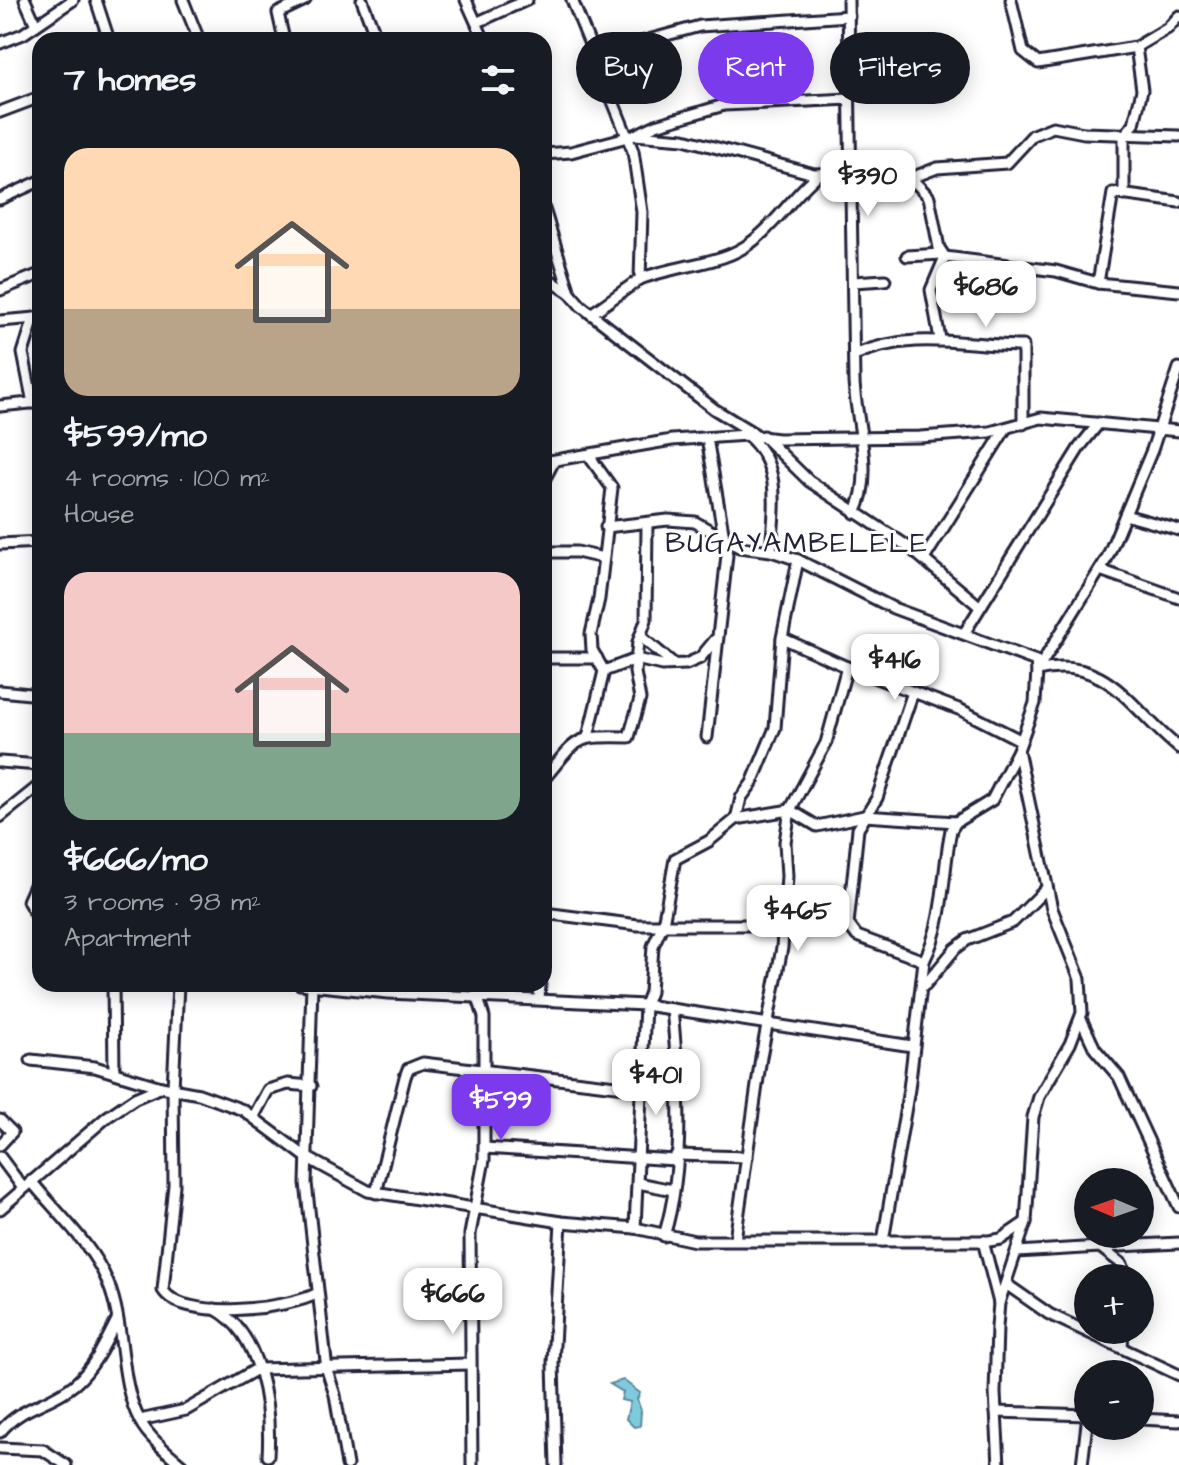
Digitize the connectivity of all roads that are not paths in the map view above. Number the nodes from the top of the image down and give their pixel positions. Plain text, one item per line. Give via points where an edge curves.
1 (25, 0) edge
2 (73, 0) edge
3 (96, 0) edge
4 (183, 0) edge
5 (305, 0) edge
6 (362, 0) edge
7 (466, 0) edge
8 (527, 0) edge
9 (572, 0) edge
10 (848, 0) edge
11 (1011, 0) edge
12 (849, 16) junction
13 (1179, 16) edge
14 (478, 22) junction
15 (36, 25) junction
16 (106, 32) edge
17 (196, 32) edge
18 (282, 32) edge
19 (374, 32) edge
20 (481, 32) edge
21 (584, 32) edge
22 (678, 32) edge
23 (849, 32) edge
24 (0, 43) edge
25 (1136, 47) junction
26 (32, 100) edge
27 (830, 100) edge
28 (616, 104) edge
29 (850, 104) edge
30 (0, 112) edge
31 (631, 136) junction
32 (1124, 136) junction
33 (1179, 136) edge
34 (552, 153) edge
35 (850, 171) junction
36 (818, 175) junction
37 (911, 178) junction
38 (32, 185) edge
39 (1124, 195) junction
40 (0, 199) edge
41 (1179, 202) edge
42 (552, 235) edge
43 (907, 256) dead end
44 (943, 256) junction
45 (32, 276) edge
46 (640, 279) junction
47 (885, 280) dead end
48 (552, 281) edge
49 (853, 282) junction
50 (1098, 283) junction
51 (1, 285) edge
52 (1179, 291) edge
53 (570, 293) junction
54 (591, 314) junction
55 (32, 318) edge
56 (0, 321) edge
57 (32, 330) edge
58 (940, 339) junction
59 (854, 355) junction
60 (1179, 368) edge
61 (32, 384) edge
62 (32, 403) edge
63 (0, 406) edge
64 (1099, 423) junction
65 (1023, 424) junction
66 (1006, 428) junction
67 (1161, 428) junction
68 (1179, 431) edge
69 (756, 436) junction
70 (707, 438) junction
71 (861, 438) junction
72 (589, 456) junction
73 (552, 462) edge
74 (855, 513) junction
75 (1125, 515) junction
76 (647, 523) junction
77 (606, 527) junction
78 (1179, 530) edge
79 (726, 541) junction
80 (32, 542) edge
81 (0, 544) edge
82 (771, 551) junction
83 (552, 552) edge
84 (603, 558) junction
85 (924, 559) junction
86 (798, 560) junction
87 (1100, 570) junction
88 (1179, 598) edge
89 (979, 606) junction
90 (965, 632) junction
91 (640, 636) junction
92 (717, 636) junction
93 (782, 638) junction
94 (552, 658) edge
95 (597, 658) junction
96 (636, 659) junction
97 (674, 664) junction
98 (847, 667) junction
99 (604, 671) junction
100 (1037, 671) junction
101 (0, 691) edge
102 (913, 692) junction
103 (32, 694) edge
104 (588, 737) junction
105 (707, 737) dead end
106 (1019, 745) junction
107 (1179, 748) edge
108 (0, 762) edge
109 (32, 764) edge
110 (552, 769) edge
111 (32, 791) edge
112 (790, 810) junction
113 (864, 816) junction
114 (0, 817) edge
115 (736, 819) junction
116 (956, 822) junction
117 (1047, 888) junction
118 (552, 914) edge
119 (663, 924) junction
120 (784, 925) junction
121 (924, 961) junction
122 (923, 987) junction
123 (113, 992) edge
124 (178, 992) edge
125 (312, 992) edge
126 (401, 992) edge
127 (479, 992) edge
128 (539, 992) edge
129 (478, 998) junction
130 (539, 999) junction
131 (645, 1005) junction
132 (672, 1009) junction
133 (1082, 1021) junction
134 (770, 1023) junction
135 (912, 1046) junction
136 (31, 1060) dead end
137 (483, 1067) junction
138 (114, 1072) junction
139 (311, 1086) junction
140 (161, 1087) junction
141 (173, 1088) junction
142 (641, 1089) junction
143 (254, 1116) junction
144 (0, 1120) edge
145 (0, 1145) edge
146 (485, 1148) junction
147 (636, 1155) junction
148 (0, 1157) edge
149 (306, 1157) junction
150 (747, 1157) junction
151 (676, 1158) junction
152 (638, 1183) junction
153 (27, 1184) junction
154 (673, 1190) junction
155 (376, 1193) junction
156 (1179, 1207) edge
157 (0, 1209) edge
158 (473, 1209) junction
159 (561, 1222) junction
160 (1026, 1222) junction
161 (635, 1228) junction
162 (664, 1236) junction
163 (735, 1240) junction
164 (883, 1241) junction
165 (983, 1241) junction
166 (1179, 1243) edge
167 (1154, 1244) edge
168 (1083, 1248) edge
169 (1101, 1248) edge
170 (1017, 1252) junction
171 (1122, 1264) edge
172 (1006, 1284) junction
173 (318, 1293) junction
174 (999, 1303) junction
175 (211, 1307) junction
176 (117, 1320) junction
177 (1122, 1344) edge
178 (1122, 1348) junction
179 (470, 1364) junction
180 (257, 1369) junction
181 (327, 1370) junction
182 (1179, 1375) edge
183 (996, 1412) junction
184 (1074, 1415) edge
185 (140, 1420) junction
186 (1154, 1420) edge
187 (1179, 1421) edge
188 (0, 1432) edge
189 (1085, 1440) edge
190 (0, 1448) edge
191 (268, 1456) dead end
192 (66, 1465) edge
193 (182, 1465) edge
194 (347, 1465) edge
195 (472, 1465) edge
196 (556, 1465) edge
197 (999, 1465) edge
198 (1082, 1465) edge

1 - 15 street
2 - 15 street
3 - 16 street
4 - 17 street
5 - 18 street via 278,13
6 - 19 street
7 - 14 street
8 - 14 street
9 - 21 street
10 - 12 street
11 - 25 street via 1018,36 1032,61
12 - 22 street
12 - 23 street
13 - 25 street
14 - 20 street
15 - 24 street
25 - 32 street via 1142,90 1134,124
26 - 30 street
27 - 31 street via 724,105
28 - 31 street
29 - 35 street
31 - 34 street
31 - 36 street via 684,139
31 - 46 street via 642,212
32 - 33 street
32 - 37 street via 1053,127 1033,135 1007,163 937,168
32 - 39 street
35 - 36 street
35 - 37 street
35 - 49 street
36 - 46 street via 796,192 764,232 738,250
37 - 44 street via 929,197
38 - 40 street
39 - 41 street
39 - 50 street via 1113,193
42 - 53 street
43 - 44 street
44 - 50 street via 1056,271
44 - 58 street via 931,290
45 - 51 street
46 - 54 street
47 - 49 street
48 - 53 street
49 - 59 street
50 - 52 street
53 - 54 street
54 - 69 street
55 - 56 street
57 - 61 street via 23,353
58 - 59 street via 888,343
58 - 65 street via 1023,346
59 - 71 street
60 - 67 street
62 - 63 street
64 - 65 street via 1041,418
64 - 67 street
64 - 89 street
65 - 66 street
66 - 71 street
66 - 85 street
67 - 68 street
67 - 75 street
69 - 70 street
69 - 71 street
69 - 74 street
69 - 82 street via 769,459 774,500
70 - 72 street
70 - 79 street
71 - 74 street via 862,491
72 - 73 street
72 - 77 street via 612,488
74 - 85 street
75 - 78 street
75 - 87 street
76 - 77 street
76 - 79 street via 695,522
76 - 91 street via 647,613
77 - 84 street
79 - 82 street
79 - 92 street
80 - 81 street
82 - 86 street
83 - 84 street
84 - 95 street via 591,634
85 - 89 street
86 - 90 street via 875,600
86 - 93 street
87 - 88 street
87 - 100 street
89 - 90 street
90 - 100 street via 1036,661
91 - 96 street
91 - 97 street
92 - 97 street via 700,658
92 - 105 street
93 - 98 street
93 - 115 street via 775,728
94 - 95 street
95 - 99 street
96 - 97 street
96 - 99 street
96 - 104 street via 640,699 629,737
98 - 102 street
98 - 112 street via 826,743
99 - 104 street
100 - 106 street via 1035,703
100 - 107 street via 1060,665 1103,677
101 - 103 street
102 - 106 street via 961,710
102 - 113 street via 877,798
104 - 110 street via 567,749
106 - 116 street via 992,800
106 - 117 street
108 - 109 street
111 - 114 street
112 - 113 street via 817,826
112 - 115 street
112 - 120 street
113 - 116 street
113 - 121 street via 858,829 849,928 857,936
115 - 119 street via 675,859
116 - 121 street via 932,946
117 - 122 street via 1013,922 955,949
117 - 133 street via 1080,979
118 - 119 street
119 - 120 street
119 - 131 street via 653,946
120 - 134 street
121 - 122 street
122 - 135 street
123 - 138 street
124 - 141 street
125 - 139 street
126 - 129 street
127 - 129 street
128 - 130 street
129 - 130 street
129 - 137 street via 484,1017
130 - 131 street
131 - 132 street
131 - 142 street
132 - 134 street
132 - 151 street via 679,1099
133 - 156 street via 1095,1049 1123,1085
133 - 160 street via 1033,1117
134 - 135 street
134 - 150 street
135 - 164 street
136 - 138 street
137 - 142 street
137 - 146 street
137 - 155 street via 423,1063 408,1069
138 - 140 street
139 - 143 street via 295,1083 268,1090
139 - 149 street
140 - 141 street
140 - 153 street via 107,1117
141 - 143 street via 221,1100
141 - 175 street via 174,1185 163,1290 183,1304
142 - 147 street
143 - 149 street
144 - 145 street via 12,1132
146 - 147 street
146 - 158 street
147 - 151 street
147 - 152 street
148 - 153 street
149 - 155 street
149 - 173 street
150 - 151 street
150 - 163 street
151 - 154 street
152 - 154 street
152 - 161 street
153 - 157 street
153 - 176 street via 99,1265
154 - 162 street
155 - 158 street
158 - 159 street
158 - 179 street
159 - 161 street
159 - 196 street via 553,1363
160 - 165 street via 1001,1239
160 - 170 street
161 - 162 street
162 - 163 street
163 - 164 street
164 - 165 street
165 - 174 street
166 - 167 street
168 - 170 street
169 - 171 street
170 - 172 street
172 - 174 street
172 - 178 street via 1049,1314
173 - 175 street via 276,1308
173 - 181 street
174 - 183 street
175 - 180 street via 234,1323
176 - 185 street
176 - 188 street via 73,1386 15,1415
177 - 178 street
178 - 182 street
179 - 181 street
179 - 195 street
180 - 181 street
180 - 185 street via 186,1410
180 - 191 street via 267,1411
181 - 194 street
183 - 184 street
183 - 197 street
185 - 193 street
186 - 187 street
189 - 198 street
190 - 192 street via 43,1450

